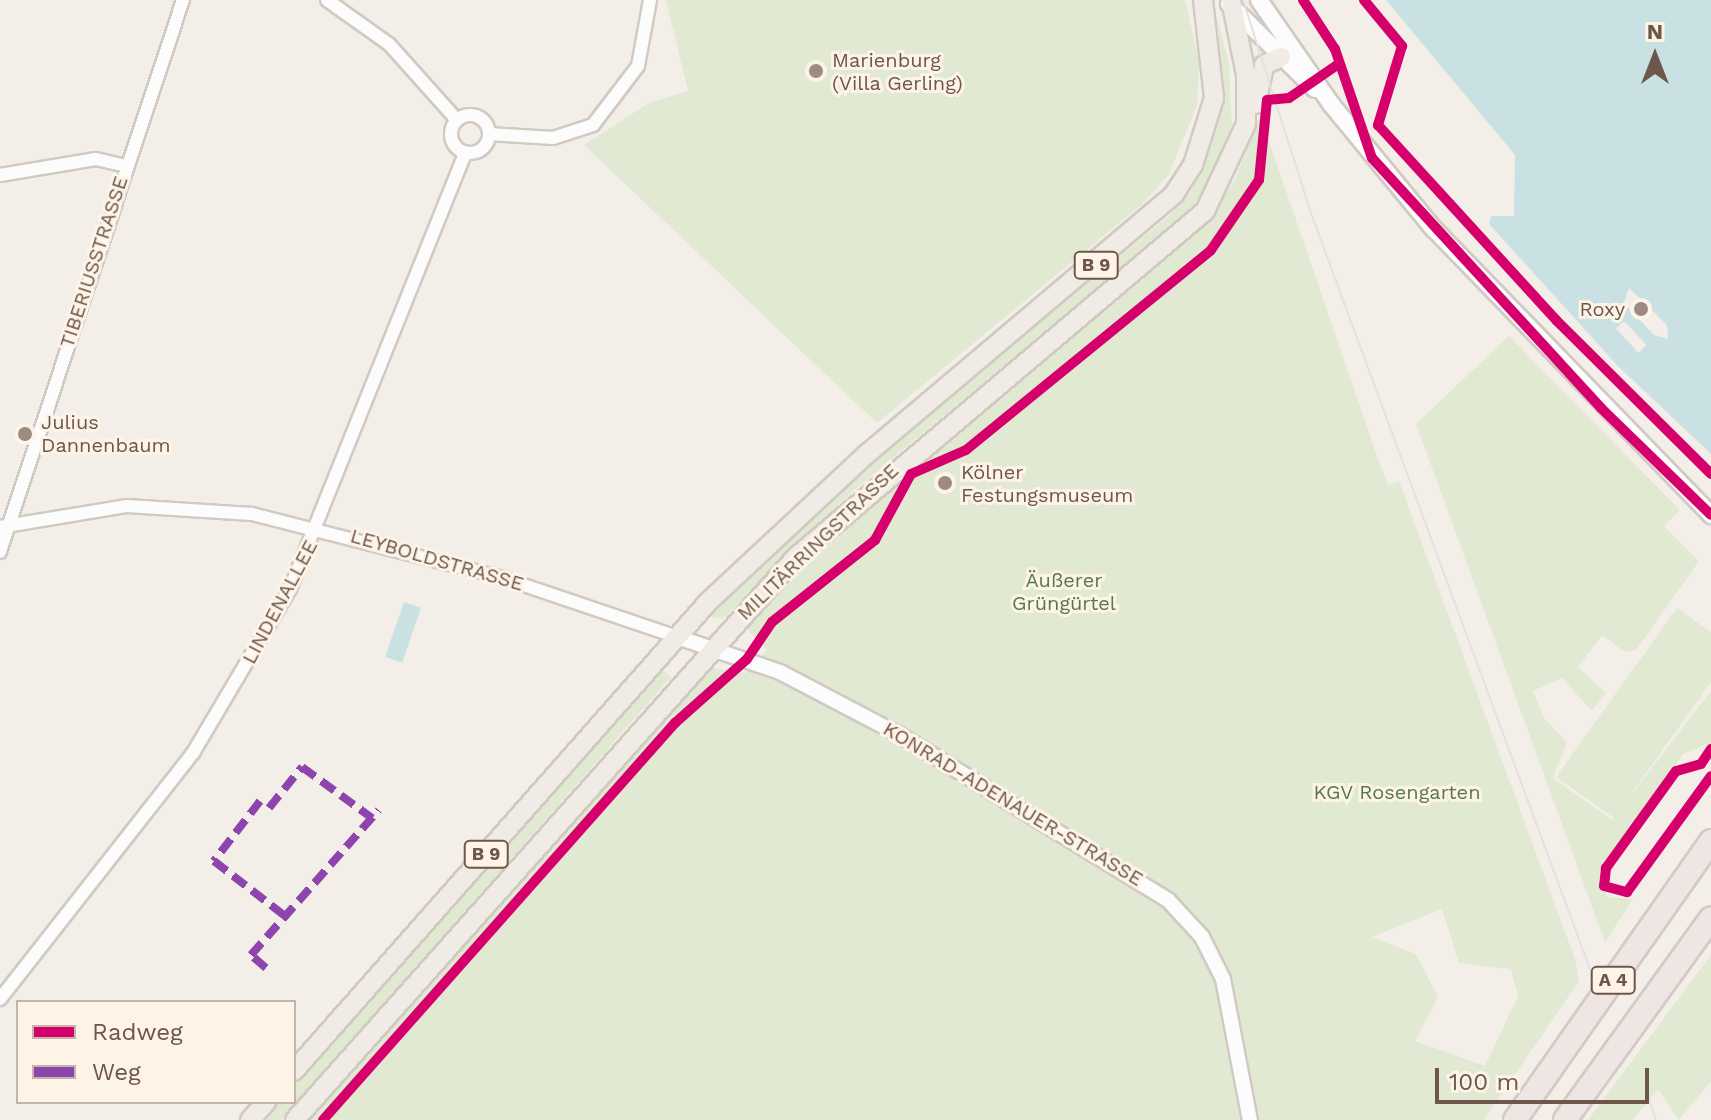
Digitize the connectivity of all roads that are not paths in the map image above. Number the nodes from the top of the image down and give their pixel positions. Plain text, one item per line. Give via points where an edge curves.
1 (183, 0) edge
2 (327, 0) edge
3 (650, 0) edge
4 (1203, 0) edge
5 (1259, 0) edge
6 (1229, 3) edge
7 (1281, 57) junction
8 (1331, 104) junction
9 (457, 120) junction
10 (1246, 124) junction
11 (489, 134) junction
12 (465, 153) junction
13 (126, 166) junction
14 (0, 175) edge
15 (1711, 515) edge
16 (4, 526) edge
17 (320, 527) junction
18 (0, 552) edge
19 (677, 637) junction
20 (711, 647) junction
21 (1711, 841) edge
22 (1711, 918) edge
23 (0, 999) edge
24 (296, 1069) edge
25 (264, 1104) edge
26 (250, 1120) edge
27 (295, 1120) edge
28 (1250, 1120) edge
29 (1515, 1120) edge
30 (1565, 1120) edge

1 - 13 street, TIBERIUSSTRASSE
2 - 9 street via 389,44
3 - 11 street via 638,66 593,125 553,138
4 - 19 main road, MILITÄRRINGSTRASSE / B 9 via 1214,98 1202,144 1174,194 868,453
5 - 8 main road
6 - 7 main road
6 - 10 main road, MILITÄRRINGSTRASSE / B 9 via 1246,75
7 - 8 main road
7 - 10 main road, B 9 via 1264,65
8 - 15 main road via 1522,325
9 - 11 street via 475,115
9 - 12 street via 451,139
10 - 20 main road, MILITÄRRINGSTRASSE / B 9 via 1205,211 851,506
11 - 12 street via 484,148
12 - 17 street, LINDENALLEE
13 - 14 street via 96,159
13 - 16 street, TIBERIUSSTRASSE
16 - 17 street, LEYBOLDSTRASSE via 155,505
16 - 18 street, TIBERIUSSTRASSE
17 - 19 street, LEYBOLDSTRASSE via 503,578
17 - 23 street, LINDENALLEE via 193,753
19 - 20 street, KONRAD-ADENAUER-STRASSE
19 - 24 main road, MILITÄRRINGSTRASSE / B 9
20 - 27 main road, MILITÄRRINGSTRASSE / B 9
20 - 28 street, KONRAD-ADENAUER-STRASSE via 780,672 898,734 1168,900 1202,937 1223,979
21 - 29 highway, A 4, bridge
22 - 30 highway, A 4, bridge
25 - 26 main road

